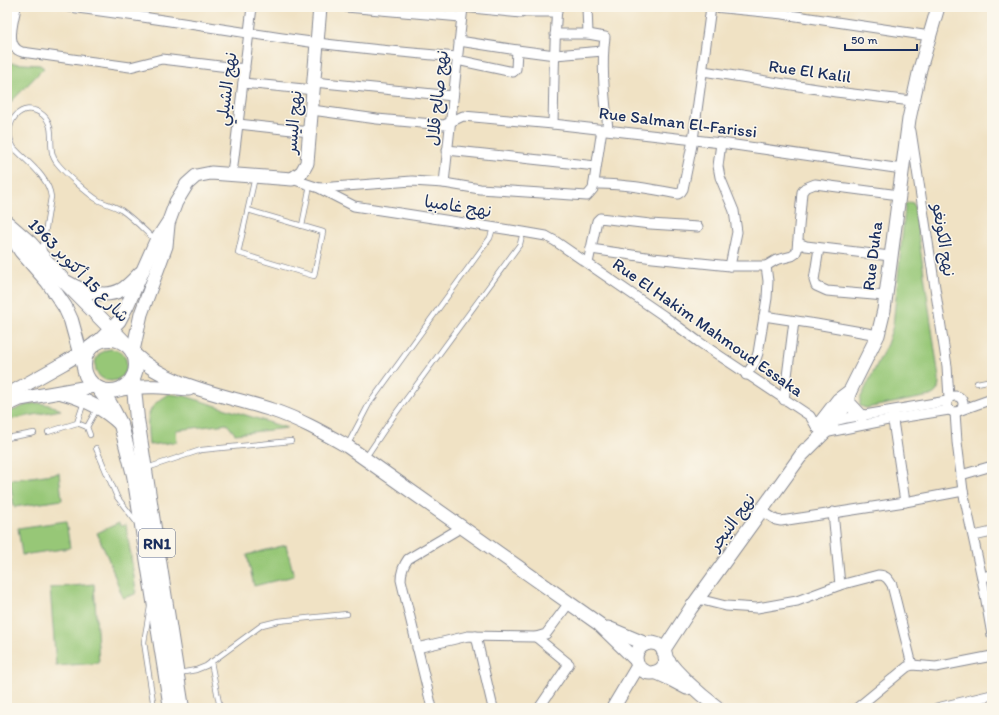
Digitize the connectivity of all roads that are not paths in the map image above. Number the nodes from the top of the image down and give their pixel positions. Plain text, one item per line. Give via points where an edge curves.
1 (16, 7) edge
2 (69, 7) edge
3 (252, 7) edge
4 (320, 7) edge
5 (346, 7) edge
6 (587, 7) edge
7 (711, 7) edge
8 (714, 7) edge
9 (938, 7) edge
10 (524, 9) edge
11 (557, 9) edge
12 (462, 10) edge
13 (249, 33) junction
14 (555, 34) junction
15 (588, 34) junction
16 (930, 36) junction
17 (459, 41) junction
18 (318, 43) junction
19 (516, 50) junction
20 (603, 51) junction
21 (556, 55) junction
22 (457, 59) junction
23 (244, 69) junction
24 (703, 71) junction
25 (243, 83) junction
26 (314, 86) junction
27 (453, 96) junction
28 (912, 101) junction
29 (312, 110) junction
30 (909, 119) junction
31 (450, 123) junction
32 (238, 124) junction
33 (553, 124) junction
34 (605, 129) junction
35 (310, 132) junction
36 (693, 140) junction
37 (721, 143) junction
38 (447, 150) junction
39 (596, 166) junction
40 (902, 169) junction
41 (232, 174) junction
42 (255, 177) junction
43 (292, 179) junction
44 (444, 183) junction
45 (594, 184) junction
46 (315, 186) junction
47 (899, 195) junction
48 (248, 210) junction
49 (7, 223) edge
50 (302, 226) junction
51 (698, 226) dead end
52 (7, 227) edge
53 (493, 228) junction
54 (523, 232) junction
55 (161, 243) junction
56 (798, 243) junction
57 (820, 248) junction
58 (591, 249) junction
59 (890, 256) junction
60 (49, 264) junction
61 (588, 264) junction
62 (730, 266) junction
63 (766, 266) junction
64 (144, 269) junction
65 (63, 280) junction
66 (885, 296) junction
67 (764, 316) junction
68 (794, 321) junction
69 (112, 329) junction
70 (878, 335) junction
71 (96, 343) junction
72 (130, 349) junction
73 (80, 354) junction
74 (84, 368) junction
75 (746, 375) junction
76 (992, 380) edge
77 (977, 383) dead end
78 (129, 384) junction
79 (96, 387) junction
80 (201, 389) junction
81 (61, 393) junction
82 (7, 395) edge
83 (849, 396) junction
84 (990, 399) edge
85 (85, 400) junction
86 (784, 400) junction
87 (954, 404) junction
88 (7, 406) edge
89 (98, 407) junction
90 (892, 415) junction
91 (861, 416) junction
92 (77, 423) junction
93 (121, 425) junction
94 (824, 425) junction
95 (87, 427) junction
96 (48, 432) dead end
97 (34, 434) dead end
98 (90, 435) dead end
99 (7, 438) edge
100 (291, 441) dead end
101 (347, 446) junction
102 (96, 448) dead end
103 (365, 459) junction
104 (992, 466) edge
105 (145, 469) junction
106 (961, 475) junction
107 (964, 490) junction
108 (905, 502) junction
109 (762, 511) junction
110 (833, 512) junction
111 (462, 527) junction
112 (143, 531) junction
113 (992, 532) edge
114 (974, 536) junction
115 (992, 574) edge
116 (982, 578) junction
117 (840, 585) junction
118 (153, 591) junction
119 (569, 603) junction
120 (695, 603) junction
121 (347, 614) dead end
122 (599, 624) junction
123 (992, 635) edge
124 (476, 636) junction
125 (536, 637) junction
126 (417, 648) junction
127 (657, 649) junction
128 (992, 656) edge
129 (211, 662) junction
130 (912, 665) junction
131 (644, 668) junction
132 (177, 674) junction
133 (992, 695) edge
134 (703, 697) junction
135 (617, 704) edge
136 (154, 708) edge
137 (171, 708) edge
138 (182, 708) edge
139 (220, 708) edge
140 (432, 708) edge
141 (493, 708) edge
142 (539, 708) edge
143 (718, 708) edge
144 (857, 708) edge
145 (938, 708) edge

1 - 23 street via 12,42 15,49 22,52 130,67 162,59
2 - 13 street
3 - 13 street, نهج الشيلي
4 - 18 main road, نهج اليسر
5 - 12 street
6 - 15 street
7 - 24 street
8 - 16 street via 783,14
9 - 16 main road, Rue Duha
10 - 11 street
10 - 12 street via 521,13
11 - 14 street
12 - 17 street, نهج صالح قلال
13 - 18 street
13 - 23 street, نهج الشيلي
14 - 15 street
14 - 21 street
15 - 20 street via 605,37
16 - 28 main road, Rue Duha
17 - 19 street
17 - 22 street, نهج صالح قلال
18 - 22 street
18 - 26 main road, نهج اليسر
19 - 21 street
19 - 22 street via 514,72
20 - 21 street
20 - 34 street
21 - 33 street
22 - 27 street, نهج صالح قلال
23 - 25 street, نهج الشيلي
24 - 28 street, Rue El Kalil
24 - 36 street
25 - 26 street
25 - 32 street, نهج الشيلي
26 - 27 street
26 - 29 main road, نهج اليسر
27 - 31 street, نهج صالح قلال
28 - 30 main road, Rue Duha
29 - 31 street, Rue Salman El-Farissi via 377,119 444,125
29 - 35 main road, نهج اليسر
30 - 40 main road, Rue Duha
30 - 87 street, نهج الكونغو
31 - 33 street, Rue Salman El-Farissi via 463,116
31 - 38 street, نهج صالح قلال
32 - 35 street
32 - 41 street, نهج الشيلي
33 - 34 street, Rue Salman El-Farissi
34 - 36 street, Rue Salman El-Farissi
34 - 39 street
35 - 43 main road, نهج اليسر via 306,168
36 - 37 street, Rue Salman El-Farissi
36 - 45 street via 683,189 678,194
37 - 40 street, Rue Salman El-Farissi
37 - 62 street via 718,166 734,212 737,232
38 - 39 street
38 - 44 street, نهج صالح قلال
39 - 45 street
40 - 47 main road, Rue Duha
41 - 42 main road, نهج اليسر
41 - 55 main road, نهج اليسر via 203,174 190,180 176,202
42 - 43 main road, نهج اليسر
42 - 48 lane
43 - 46 street
44 - 45 street via 480,189 587,196
44 - 46 street via 412,181
46 - 50 lane
46 - 53 street, نهج غامبيا via 354,206
47 - 56 street via 809,185 802,192
47 - 59 main road, Rue Duha
48 - 50 lane
48 - 50 lane via 238,253 314,276 323,232
49 - 60 main road, شارع 15 أكتوبر 1963
51 - 58 street via 600,218 597,221
52 - 73 main road, شارع 15 أكتوبر 1963 / RN1 via 21,251 48,282 65,307
53 - 54 street, نهج غامبيا
53 - 101 lane via 490,238 369,404
54 - 61 street, نهج غامبيا via 551,238
54 - 103 lane via 520,244
55 - 60 lane via 121,210 96,200 57,164 52,154 49,122 39,112 25,110 13,116 9,122 7,136 14,148 44,178 50,190 43,246
55 - 64 main road
55 - 72 main road
56 - 57 street
56 - 63 street via 795,254
57 - 59 street
57 - 66 street via 814,280 816,286 827,291
58 - 61 street
58 - 62 street
59 - 66 main road, Rue Duha
60 - 65 main road, شارع 15 أكتوبر 1963
61 - 75 street, Rue El Hakim Mahmoud Essaka
62 - 63 street
63 - 67 street via 768,281
64 - 65 main road via 130,283 111,294 89,292
64 - 69 main road via 127,306
65 - 69 main road, شارع 15 أكتوبر 1963
66 - 70 main road, Rue Duha
67 - 68 street
67 - 75 street via 755,362
68 - 70 street
68 - 86 street
69 - 71 main road
69 - 72 main road, شارع 15 أكتوبر 1963
70 - 83 main road, Rue Duha
71 - 72 main road via 116,339
71 - 73 main road
71 - 74 main road via 85,356
72 - 78 main road, RN1 via 136,366
72 - 80 main road via 144,364 157,372
73 - 74 main road, شارع 15 أكتوبر 1963 / RN1
73 - 82 main road
74 - 79 main road, RN1 via 89,381
75 - 86 street, Rue El Hakim Mahmoud Essaka
76 - 77 lane
78 - 79 main road via 114,391
78 - 80 main road
78 - 105 main road, RN1
79 - 81 main road
79 - 93 main road, RN1 via 110,404
80 - 101 main road via 292,417
81 - 85 main road
81 - 88 main road via 20,399
83 - 91 main road
83 - 94 main road, Rue Duha via 838,400
84 - 87 street
85 - 89 main road
85 - 92 lane
86 - 94 street, Rue El Hakim Mahmoud Essaka
87 - 90 street
87 - 106 street, نهج الكونغو
89 - 93 main road
89 - 95 lane
90 - 91 street
90 - 94 street
90 - 108 street
91 - 94 street
92 - 95 lane
92 - 96 lane
93 - 112 main road, RN1 via 134,475
94 - 109 main road, نهج النيجر
95 - 98 lane
97 - 99 lane
100 - 105 lane via 201,450
101 - 103 main road
102 - 112 lane via 117,497
103 - 111 main road
104 - 106 street
105 - 132 main road, RN1
106 - 107 street, نهج الكونغو
107 - 108 street
107 - 114 street, نهج الكونغو
108 - 110 street
109 - 110 street via 781,521
109 - 120 main road, نهج النيجر
110 - 117 street
111 - 119 main road
111 - 126 street via 408,559 401,573
112 - 118 main road, RN1
113 - 114 street
114 - 116 street, نهج الكونغو
115 - 116 street
116 - 123 street, نهج الكونغو
117 - 120 street via 797,601 757,608
117 - 130 street via 878,575 887,577 892,585
118 - 136 lane via 144,642
118 - 137 main road, RN1
119 - 122 main road
119 - 125 street via 546,634
120 - 127 main road, نهج النيجر
121 - 129 lane via 262,626
122 - 127 main road
122 - 131 main road
124 - 125 street
124 - 126 street
124 - 141 street
125 - 142 street via 569,664
126 - 140 street
127 - 131 main road via 638,650
127 - 131 main road via 663,667
127 - 134 main road
128 - 130 street via 936,667
129 - 132 lane via 196,670
129 - 139 lane
130 - 144 street
131 - 134 main road
131 - 135 main road
132 - 138 main road, RN1
133 - 145 street
134 - 143 main road

